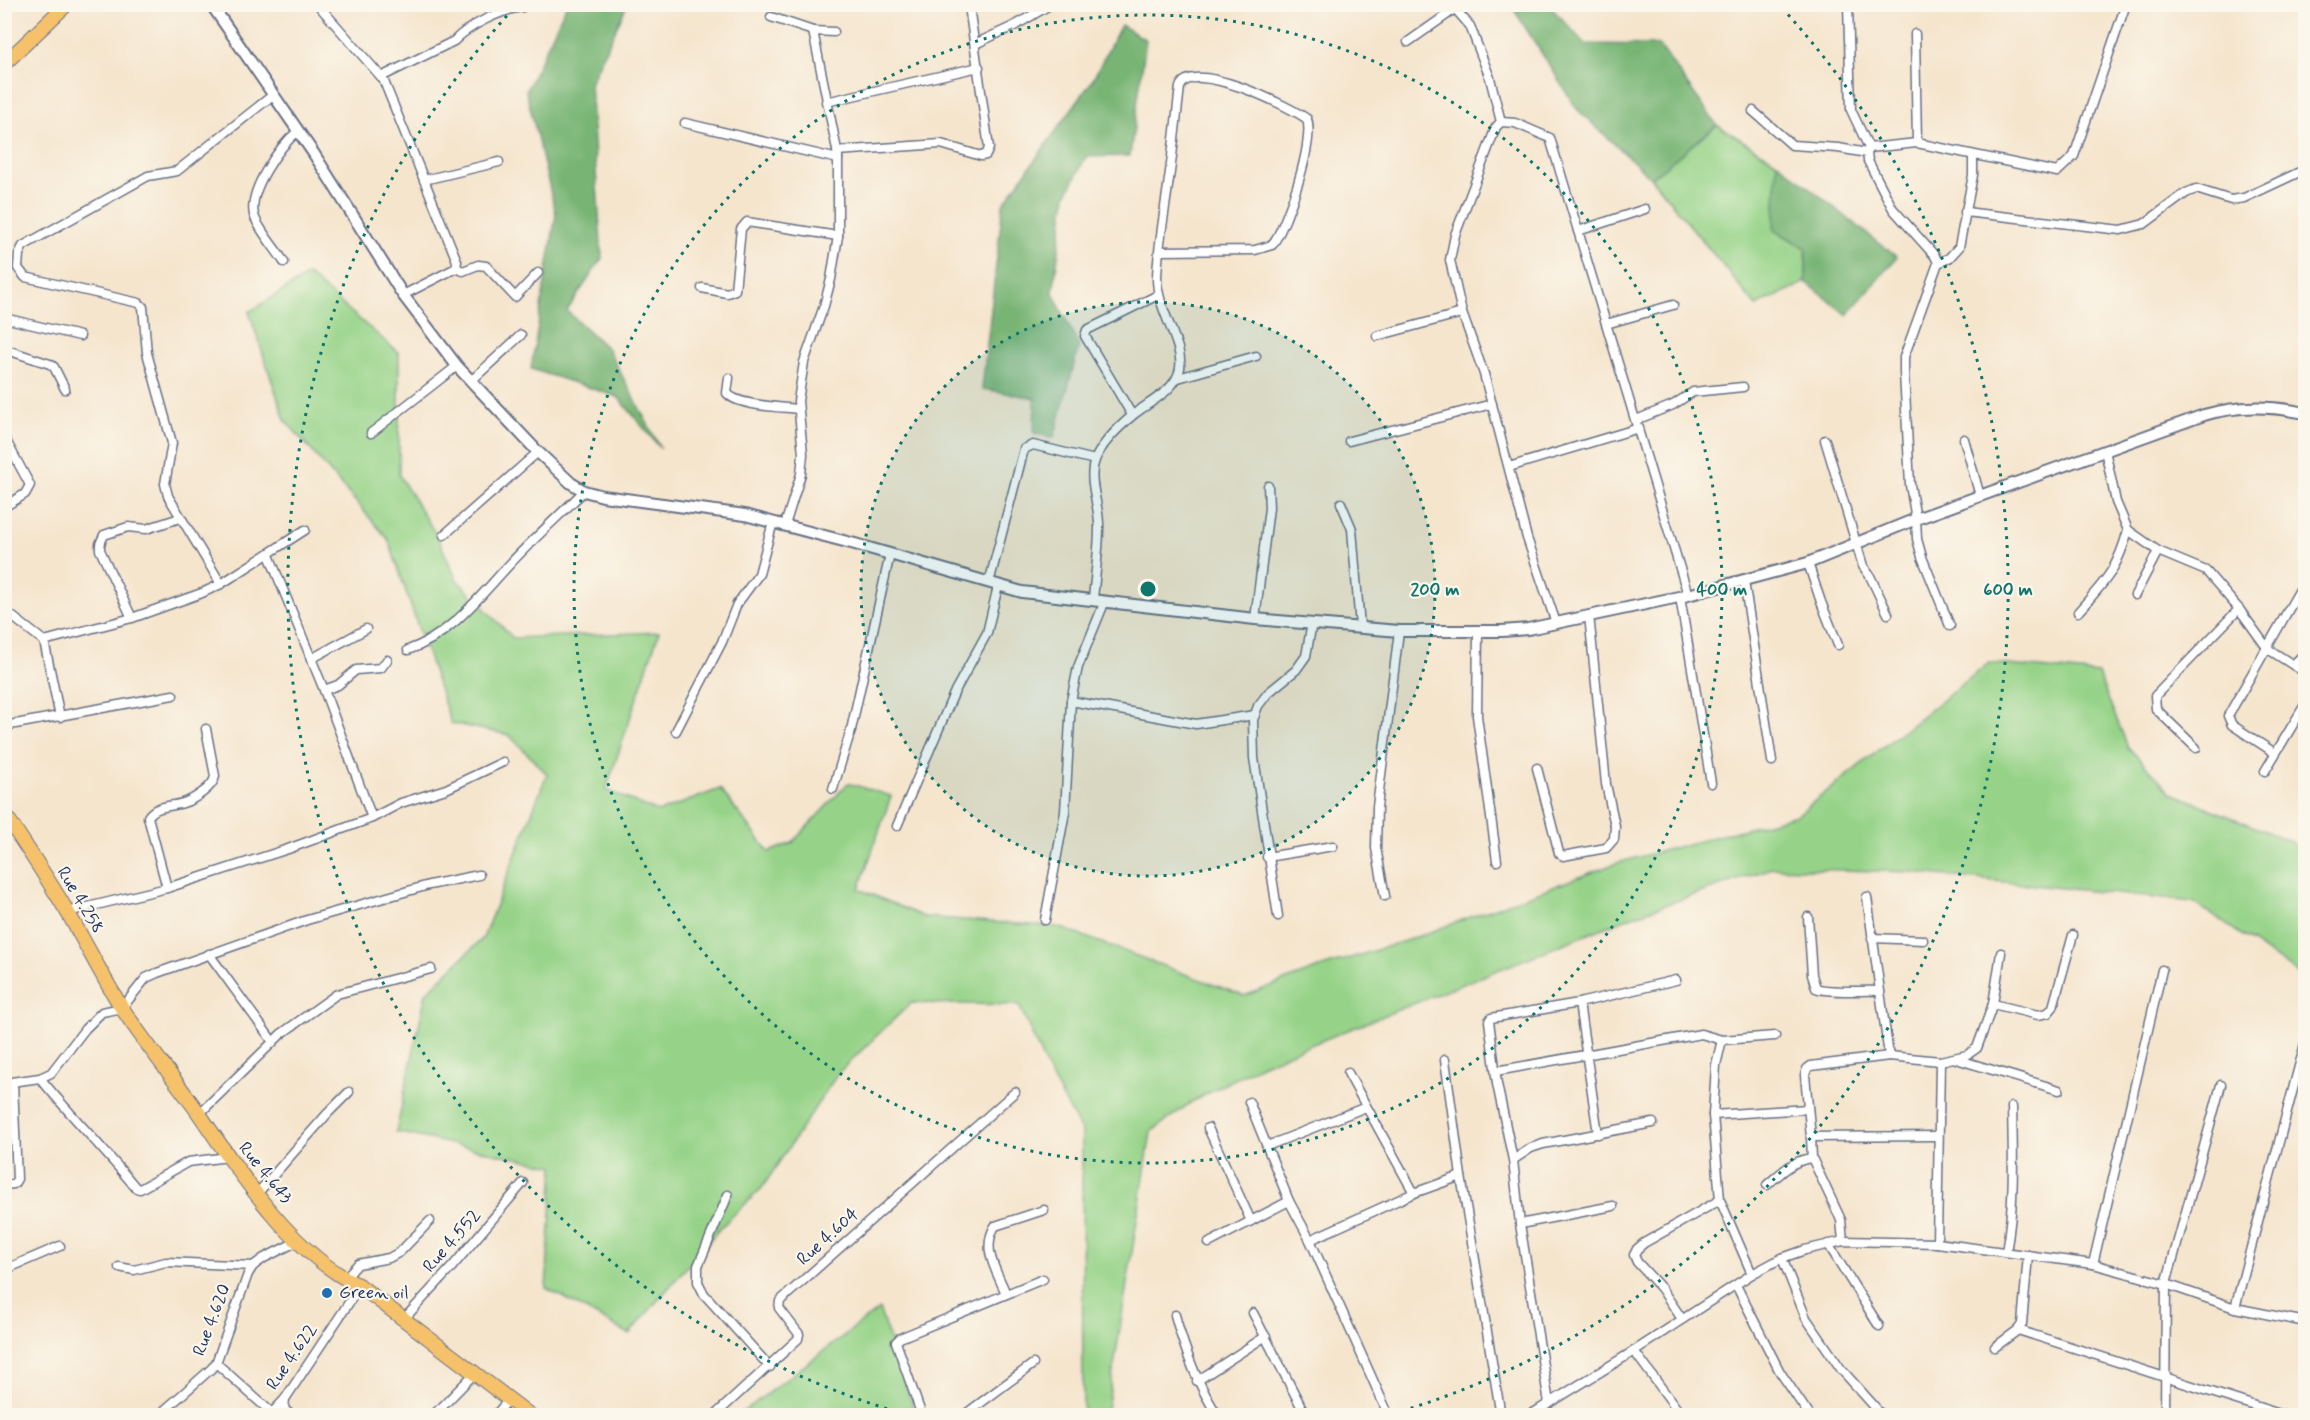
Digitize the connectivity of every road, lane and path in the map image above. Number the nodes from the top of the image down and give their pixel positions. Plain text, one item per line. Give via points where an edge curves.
1 (67, 4) edge
2 (211, 4) edge
3 (1051, 4) edge
4 (1848, 4) edge
5 (2126, 4) edge
6 (513, 6) edge
7 (969, 6) dead end
8 (524, 7) dead end
9 (1453, 7) edge
10 (320, 8) dead end
11 (771, 17) dead end
12 (813, 31) junction
13 (834, 32) dead end
14 (1915, 34) dead end
15 (1408, 42) dead end
16 (975, 44) junction
17 (4, 64) edge
18 (979, 68) junction
19 (381, 77) junction
20 (273, 95) junction
21 (826, 102) junction
22 (1753, 111) dead end
23 (1501, 122) junction
24 (685, 123) dead end
25 (298, 131) junction
26 (1917, 143) junction
27 (1868, 150) junction
28 (838, 155) junction
29 (1973, 155) junction
30 (499, 162) dead end
31 (2306, 169) edge
32 (424, 180) junction
33 (1645, 209) dead end
34 (1965, 212) junction
35 (1578, 231) junction
36 (838, 236) junction
37 (1160, 251) junction
38 (284, 262) dead end
39 (1938, 264) junction
40 (456, 268) junction
41 (538, 273) dead end
42 (702, 288) dead end
43 (403, 295) junction
44 (1158, 295) junction
45 (1673, 305) dead end
46 (1462, 313) junction
47 (4, 318) edge
48 (1605, 324) junction
49 (521, 335) dead end
50 (80, 336) dead end
51 (1377, 336) dead end
52 (4, 349) edge
53 (1256, 356) dead end
54 (457, 366) junction
55 (729, 378) dead end
56 (1178, 378) junction
57 (471, 381) junction
58 (1743, 387) dead end
59 (65, 389) dead end
60 (1492, 404) junction
61 (798, 408) junction
62 (2306, 413) edge
63 (1132, 415) junction
64 (1637, 424) junction
65 (371, 433) dead end
66 (4, 437) edge
67 (1964, 439) dead end
68 (1825, 440) dead end
69 (1349, 441) dead end
70 (2104, 450) junction
71 (538, 452) junction
72 (1095, 460) junction
73 (1509, 467) junction
74 (1268, 486) dead end
75 (584, 491) junction
76 (1980, 496) junction
77 (1341, 503) dead end
78 (4, 507) edge
79 (180, 518) junction
80 (1916, 519) junction
81 (773, 522) junction
82 (785, 525) junction
83 (306, 530) dead end
84 (2128, 530) junction
85 (444, 535) dead end
86 (1857, 542) junction
87 (2158, 551) junction
88 (890, 554) junction
89 (269, 555) junction
90 (1808, 563) junction
91 (2306, 579) edge
92 (1744, 581) junction
93 (221, 584) junction
94 (994, 585) junction
95 (2135, 594) dead end
96 (1684, 596) junction
97 (1093, 599) junction
98 (1105, 601) junction
99 (2239, 609) junction
100 (4, 610) edge
101 (2078, 612) dead end
102 (1888, 614) dead end
103 (1589, 615) junction
104 (132, 618) junction
105 (1255, 619) junction
106 (1312, 623) junction
107 (1556, 623) junction
108 (1950, 626) dead end
109 (1360, 627) junction
110 (366, 628) dead end
111 (1399, 631) junction
112 (1478, 632) junction
113 (44, 641) junction
114 (1838, 645) dead end
115 (2268, 649) junction
116 (408, 650) dead end
117 (2306, 652) edge
118 (311, 659) junction
119 (387, 660) dead end
120 (2293, 665) junction
121 (2306, 674) edge
122 (324, 690) junction
123 (173, 694) dead end
124 (1071, 701) junction
125 (2306, 703) edge
126 (1255, 715) junction
127 (60, 717) junction
128 (4, 729) edge
129 (206, 729) dead end
130 (676, 731) dead end
131 (2196, 748) dead end
132 (2276, 753) junction
133 (1772, 761) dead end
134 (503, 762) dead end
135 (1537, 768) dead end
136 (2265, 771) dead end
137 (1711, 783) dead end
138 (833, 789) dead end
139 (4, 813) edge
140 (372, 818) junction
141 (897, 826) dead end
142 (1333, 846) dead end
143 (1267, 856) junction
144 (1497, 861) dead end
145 (479, 875) dead end
146 (167, 888) junction
147 (1384, 896) dead end
148 (1867, 897) dead end
149 (67, 912) junction
150 (1278, 916) dead end
151 (1808, 917) dead end
152 (1045, 920) dead end
153 (2073, 935) dead end
154 (1872, 938) junction
155 (1923, 940) dead end
156 (2001, 953) dead end
157 (209, 954) junction
158 (431, 969) dead end
159 (2162, 970) dead end
160 (1676, 980) dead end
161 (1879, 991) junction
162 (1579, 1003) junction
163 (1993, 1004) junction
164 (122, 1008) junction
165 (1775, 1036) dead end
166 (1722, 1040) junction
167 (2306, 1040) edge
168 (273, 1042) junction
169 (1585, 1054) junction
170 (1889, 1056) junction
171 (1955, 1059) junction
172 (1445, 1060) dead end
173 (1940, 1061) junction
174 (1496, 1071) junction
175 (1348, 1073) dead end
176 (40, 1078) junction
177 (9, 1083) edge
178 (2221, 1085) dead end
179 (2059, 1089) dead end
180 (349, 1092) dead end
181 (1015, 1092) dead end
182 (1249, 1102) dead end
183 (1366, 1107) junction
184 (2012, 1107) dead end
185 (1808, 1109) junction
186 (199, 1114) junction
187 (1713, 1115) junction
188 (1653, 1123) dead end
189 (1208, 1128) dead end
190 (1598, 1134) junction
191 (1938, 1136) junction
192 (1811, 1137) junction
193 (1266, 1146) junction
194 (228, 1157) junction
195 (1812, 1158) junction
196 (1513, 1160) junction
197 (1461, 1176) junction
198 (523, 1183) dead end
199 (4, 1185) edge
200 (1767, 1185) dead end
201 (1414, 1193) junction
202 (256, 1195) junction
203 (728, 1195) dead end
204 (1720, 1200) junction
205 (1289, 1201) junction
206 (1613, 1206) dead end
207 (1044, 1210) dead end
208 (430, 1221) dead end
209 (1251, 1221) junction
210 (1520, 1224) junction
211 (1310, 1240) junction
212 (298, 1241) junction
213 (1843, 1241) junction
214 (1209, 1243) dead end
215 (1828, 1244) junction
216 (1937, 1244) junction
217 (60, 1246) dead end
218 (2006, 1252) junction
219 (2028, 1255) junction
220 (4, 1258) edge
221 (1782, 1258) junction
222 (2093, 1264) junction
223 (253, 1266) junction
224 (119, 1267) dead end
225 (7, 1269) edge
226 (1752, 1274) junction
227 (344, 1279) junction
228 (1043, 1279) dead end
229 (2166, 1284) junction
230 (1737, 1285) junction
231 (360, 1286) junction
232 (1006, 1294) junction
233 (2235, 1308) junction
234 (1253, 1313) dead end
235 (1175, 1315) dead end
236 (1682, 1319) junction
237 (404, 1320) junction
238 (2306, 1322) edge
239 (1879, 1326) dead end
240 (2018, 1330) junction
241 (1266, 1336) junction
242 (1995, 1347) dead end
243 (1634, 1352) junction
244 (216, 1363) junction
245 (1033, 1364) dead end
246 (770, 1367) junction
247 (475, 1373) junction
248 (2165, 1376) junction
249 (1197, 1381) junction
250 (285, 1399) junction
251 (509, 1399) junction
252 (1549, 1403) junction
253 (4, 1407) edge
254 (1542, 1412) edge
255 (12, 1416) edge
256 (158, 1416) edge
257 (292, 1416) edge
258 (431, 1416) edge
259 (495, 1416) edge
260 (531, 1416) edge
261 (714, 1416) edge
262 (922, 1416) edge
263 (963, 1416) edge
264 (1218, 1416) edge
265 (1306, 1416) edge
266 (1389, 1416) edge
267 (1501, 1416) edge
268 (1526, 1416) edge
269 (1682, 1416) edge
270 (1810, 1416) edge
271 (1883, 1416) edge
272 (2165, 1416) edge
273 (2286, 1416) edge

1 - 17 highway
2 - 20 street
3 - 16 street
4 - 27 street via 1851,110
5 - 29 street via 2074,156 2057,172
6 - 8 street
6 - 19 street
7 - 16 street
9 - 15 street
9 - 23 street via 1470,26 1490,78
10 - 19 street
11 - 12 street
12 - 13 street
12 - 21 street
14 - 26 street
16 - 18 street
18 - 21 street
18 - 28 street via 989,148 986,155 941,144
19 - 32 street
20 - 25 street
20 - 79 street via 177,171 148,176 23,246 19,254 18,268 25,277 140,303 143,307 147,353 172,443 165,484
21 - 28 street
22 - 27 street via 1792,145
23 - 35 street via 1515,123 1550,138
23 - 46 street via 1452,248 1450,260
24 - 28 street
25 - 38 street via 266,171 254,210
25 - 43 street
26 - 27 street
26 - 29 street
27 - 39 street via 1868,161 1893,209
28 - 36 street
29 - 34 street
30 - 32 street
31 - 34 street via 2244,198 2232,200 2196,189 2144,224 2121,230
32 - 40 street via 458,261
33 - 35 street
34 - 39 street via 1959,247
35 - 48 street
36 - 42 street via 747,222 741,229 735,290 727,293
36 - 61 street via 824,306 804,362
37 - 37 street via 1179,87 1183,80 1208,78 1237,85 1307,119 1300,173 1286,222 1272,245 1255,250
37 - 44 street
39 - 80 street via 1904,357 1910,485
40 - 41 street via 463,271 486,266 515,297
40 - 43 street
43 - 54 street
44 - 56 street via 1179,355
44 - 63 street via 1088,330 1085,336
45 - 48 street
46 - 51 street
46 - 60 street
47 - 50 street
48 - 64 street
49 - 57 street
52 - 59 street via 51,364
53 - 56 street
54 - 57 street
54 - 65 street
55 - 61 street via 727,393 731,398
56 - 63 street
57 - 71 street
58 - 64 street via 1693,392
60 - 69 street
60 - 73 street
61 - 82 street via 801,474
62 - 70 street via 2243,406
63 - 72 street
64 - 73 street
64 - 96 street
66 - 78 street via 30,486 25,494
67 - 76 street
68 - 86 street
70 - 76 street
70 - 84 street via 2116,502
71 - 75 street
71 - 85 street
72 - 94 street via 1033,445 1024,449
72 - 97 street via 1099,528
73 - 107 street via 1527,538
74 - 105 street via 1269,508
75 - 81 street
75 - 116 street via 479,600 430,640
76 - 80 street
77 - 109 street via 1352,529
79 - 93 street
79 - 104 street via 146,529 128,527 101,539 100,550
80 - 86 street
80 - 108 street via 1922,557
81 - 82 street
81 - 130 street via 759,574 737,604
82 - 88 street
83 - 89 street
84 - 87 street
84 - 101 street via 2112,572
86 - 90 street
86 - 102 street via 1863,566
87 - 95 street
87 - 99 street via 2206,571
88 - 94 street
88 - 138 street via 851,730
89 - 93 street
89 - 118 street
90 - 92 street
90 - 114 street
91 - 115 street
92 - 96 street
92 - 133 street
93 - 104 street
94 - 97 street
94 - 141 street via 987,633 956,691
96 - 103 street
96 - 137 street
97 - 98 street
98 - 105 street
98 - 124 street via 1078,667
99 - 115 street
99 - 131 street via 2155,696 2156,709
100 - 113 street
103 - 107 street
103 - 135 street via 1606,784 1616,833 1610,845 1563,856 1559,853
104 - 113 street
105 - 106 street
106 - 109 street
106 - 126 street via 1306,656 1296,670 1268,693
107 - 112 street
109 - 111 street
110 - 118 street
111 - 112 street
111 - 147 street via 1377,807 1376,848
112 - 144 street via 1477,716
113 - 127 street
115 - 120 street
115 - 132 street via 2228,716 2232,724
117 - 120 street
118 - 122 street
119 - 122 street via 381,668 356,670 338,685
120 - 121 street
122 - 140 street
123 - 127 street
124 - 126 street via 1196,724
124 - 152 street via 1065,812
125 - 132 street
126 - 143 street via 1252,735
127 - 128 street
129 - 146 street via 213,783 189,801 155,809 148,817
132 - 136 street
134 - 140 street
139 - 149 highway, Rue 4.258
140 - 146 street
142 - 143 street
143 - 150 street
145 - 157 street via 307,920
146 - 149 street
148 - 154 street
149 - 164 highway, Rue 4.258
151 - 161 street via 1816,988 1824,992
153 - 163 street via 2048,1013 2038,1015
154 - 155 street
154 - 161 street
156 - 163 street
157 - 164 street via 146,978
157 - 168 street
158 - 168 street via 337,994
159 - 222 street
160 - 162 street
161 - 170 street
162 - 169 street
162 - 174 street via 1491,1018 1488,1025
163 - 171 street via 1977,1048
164 - 176 street via 102,1012 61,1063
164 - 186 highway, Rue 4.643
165 - 166 street
166 - 169 street via 1701,1034
166 - 187 street
167 - 233 street
168 - 186 street
169 - 174 street
169 - 190 street
170 - 173 street
170 - 185 street via 1811,1066 1806,1075
171 - 173 street
171 - 179 street
172 - 197 street
173 - 191 street
174 - 196 street
175 - 183 street
176 - 177 street
176 - 194 street via 136,1188 188,1162
177 - 199 street via 17,1179 14,1184
178 - 229 street
180 - 202 street
181 - 246 street, Rue 4.604 via 780,1301 779,1308 799,1334 798,1340
182 - 193 street
183 - 193 street
183 - 201 street
184 - 218 street via 2014,1186
185 - 187 street
185 - 192 street
186 - 194 highway, Rue 4.643
187 - 204 street
188 - 190 street
189 - 209 street
190 - 196 street via 1543,1144
191 - 192 street
191 - 216 street
192 - 195 street
193 - 205 street
194 - 202 highway, Rue 4.643
195 - 200 street via 1791,1165
195 - 213 street via 1841,1220
196 - 210 street
197 - 201 street
197 - 267 street
198 - 237 street, Rue 4.552
201 - 211 street
202 - 212 highway, Rue 4.643
203 - 246 street via 698,1266 698,1282 704,1294
204 - 226 street
204 - 236 street via 1644,1243 1634,1255
205 - 209 street
205 - 211 street
206 - 210 street
207 - 232 street via 995,1226 988,1237 987,1246
208 - 227 street via 400,1252 358,1264
209 - 214 street
210 - 252 street
211 - 266 street
212 - 223 street
212 - 227 highway, Rue 4.643
213 - 215 street
213 - 216 street
215 - 221 street
215 - 239 street
216 - 218 street
217 - 225 street
218 - 219 street
219 - 222 street
219 - 240 street via 2023,1317
220 - 225 street
221 - 226 street
221 - 271 street via 1806,1318 1841,1369
222 - 229 street
223 - 224 street via 166,1262 134,1270
223 - 244 street, Rue 4.620
226 - 230 street
227 - 231 highway, Rue 4.643
228 - 232 street
229 - 233 street
229 - 248 street
230 - 236 street
230 - 270 street via 1780,1372
231 - 237 highway, Rue 4.643
231 - 250 street, Rue 4.622
232 - 262 street via 896,1342
233 - 238 street
234 - 241 street
235 - 249 street
236 - 243 street
237 - 247 highway, Rue 4.643
240 - 242 street
240 - 248 street
241 - 249 street
241 - 265 street
243 - 252 street
243 - 269 street
244 - 250 street, Rue 4.622 via 272,1413
244 - 256 street, Rue 4.620
245 - 263 street
246 - 261 street, Rue 4.604
247 - 251 highway, Rue 4.643
247 - 258 street
248 - 272 street
248 - 273 street
249 - 264 street
250 - 257 street via 284,1409
251 - 259 street
251 - 260 highway, Rue 4.643
252 - 254 street
253 - 255 street
254 - 268 street

